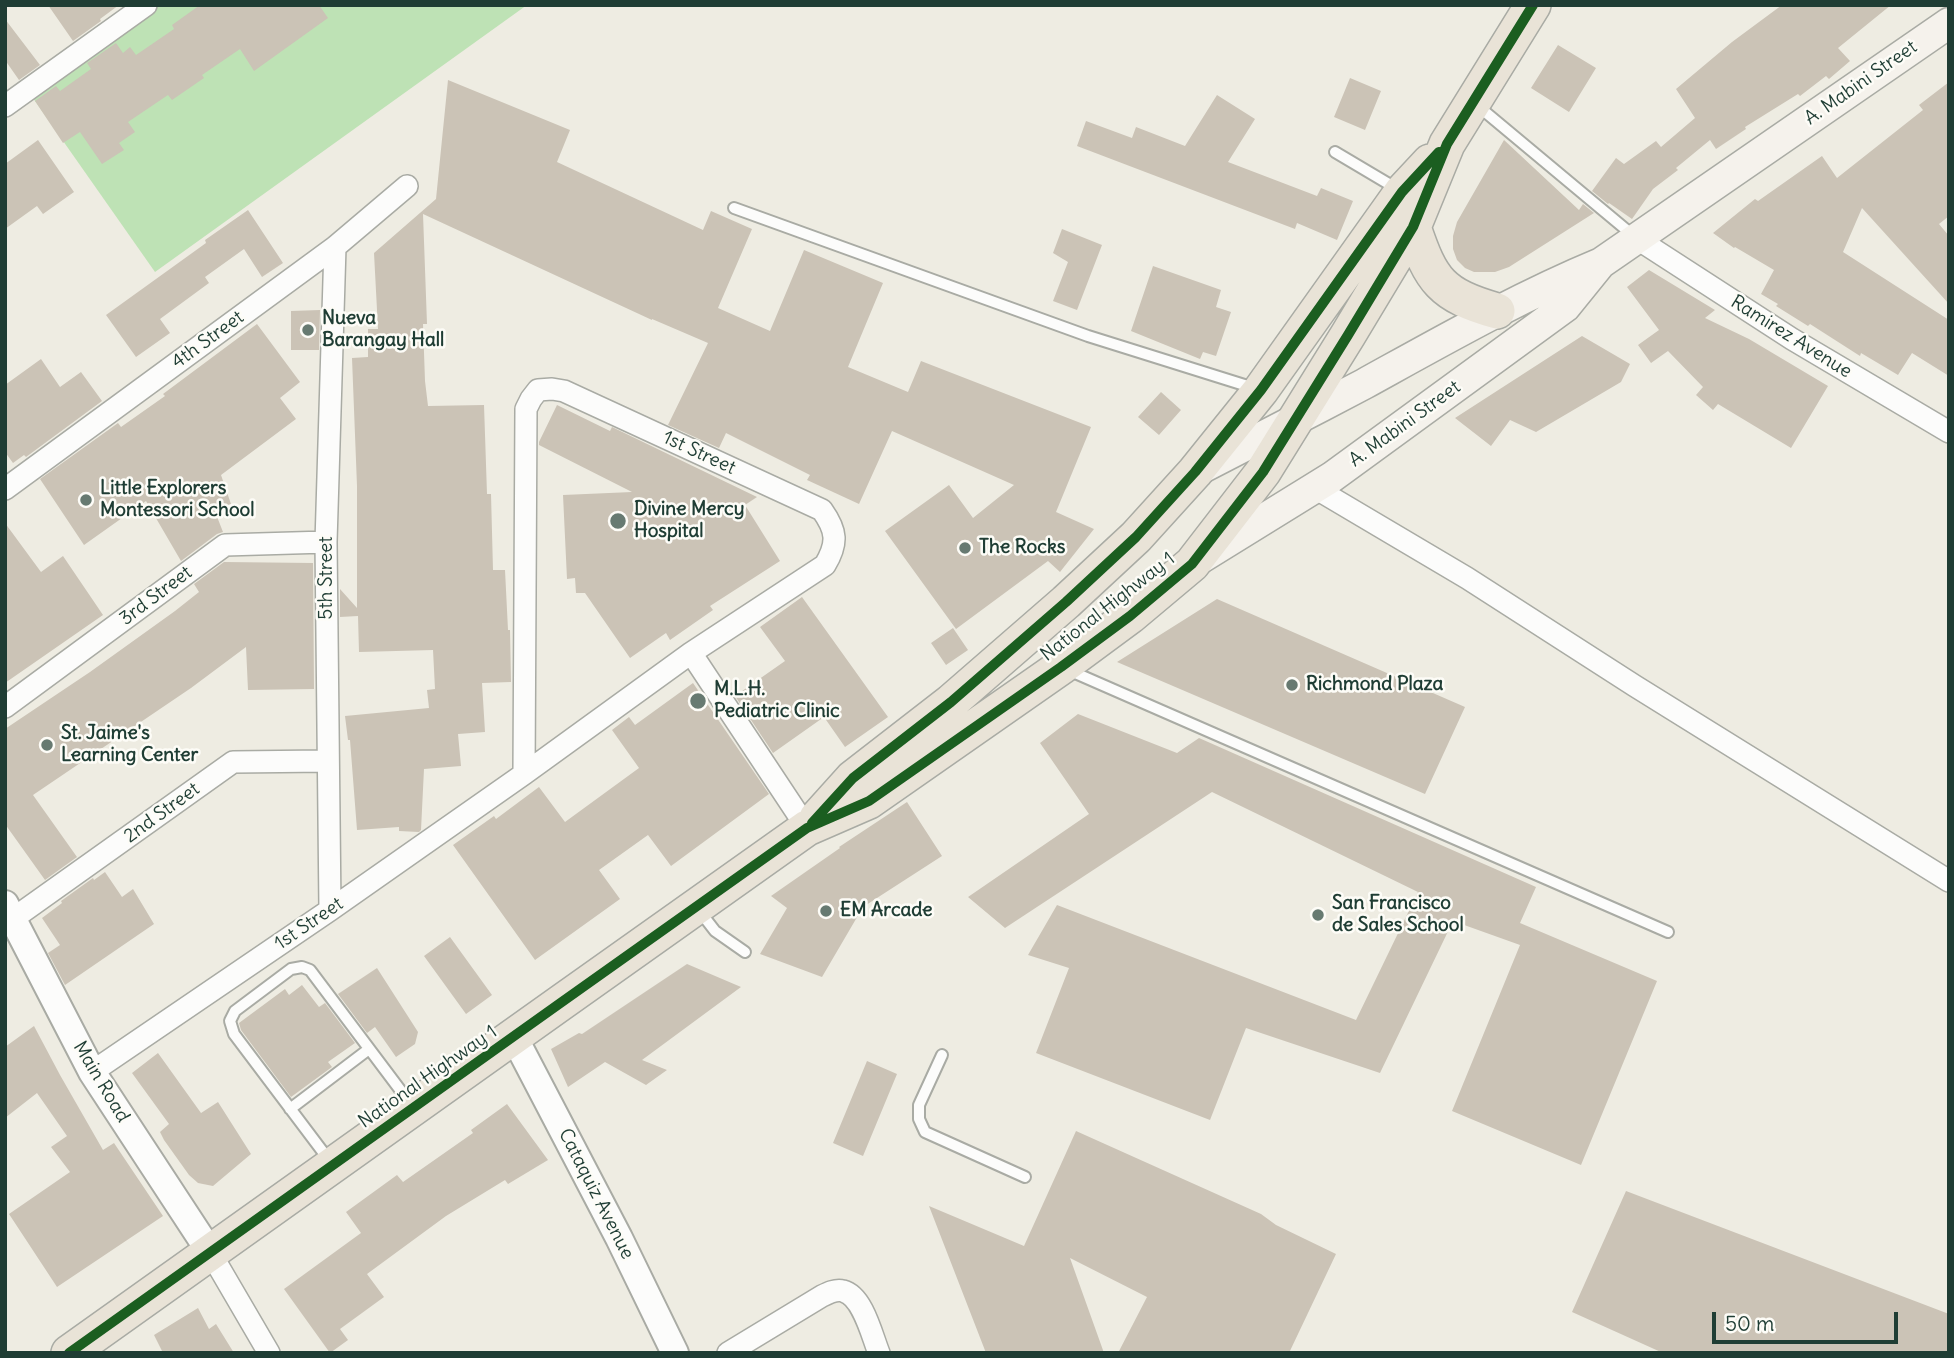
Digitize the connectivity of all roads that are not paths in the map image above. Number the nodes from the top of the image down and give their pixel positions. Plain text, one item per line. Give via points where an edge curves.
1 (146, 5) edge
2 (1533, 5) edge
3 (1949, 23) edge
4 (1473, 102) junction
5 (5, 106) edge
6 (1447, 144) junction
7 (1335, 152) dead end
8 (407, 186) dead end
9 (1402, 192) junction
10 (734, 208) dead end
11 (1413, 227) junction
12 (1636, 238) junction
13 (335, 247) junction
14 (1601, 262) junction
15 (1497, 311) junction
16 (1261, 390) junction
17 (1295, 421) junction
18 (1949, 432) edge
19 (1195, 472) junction
20 (1315, 488) junction
21 (5, 489) edge
22 (326, 542) junction
23 (1192, 564) junction
24 (691, 653) junction
25 (1061, 667) junction
26 (5, 707) edge
27 (327, 761) junction
28 (524, 774) junction
29 (807, 828) junction
30 (1949, 881) edge
31 (697, 907) junction
32 (330, 909) junction
33 (9, 911) edge
34 (1668, 932) dead end
35 (745, 952) dead end
36 (514, 1037) junction
37 (369, 1049) junction
38 (942, 1055) dead end
39 (92, 1072) junction
40 (414, 1108) junction
41 (290, 1109) junction
42 (332, 1165) junction
43 (1025, 1177) dead end
44 (210, 1252) junction
45 (69, 1353) edge
46 (269, 1353) edge
47 (676, 1353) edge
48 (729, 1353) edge
49 (878, 1353) edge

1 - 5 street
2 - 4 highway, National Highway 1
3 - 12 main road, A. Mabini Street
4 - 6 highway, National Highway 1
4 - 12 lane
6 - 9 highway, National Highway 1
6 - 11 highway, National Highway 1
7 - 9 lane
8 - 13 street, 4th Street
9 - 16 highway, National Highway 1
10 - 16 lane via 1088,335
11 - 15 highway via 1423,258 1442,285 1455,296
11 - 17 highway, National Highway 1
12 - 14 main road, A. Mabini Street
12 - 18 street, Ramirez Avenue via 1792,339
13 - 21 street, 4th Street
13 - 22 street, 5th Street
14 - 15 main road, A. Mabini Street
14 - 20 main road, A. Mabini Street via 1565,307
15 - 17 main road, A. Mabini Street
16 - 19 highway, National Highway 1
17 - 19 main road, A. Mabini Street
17 - 23 highway, National Highway 1 via 1263,472
19 - 29 highway, National Highway 1 via 1136,537 1066,603 853,778
20 - 23 main road, A. Mabini Street
20 - 30 street via 1467,578
22 - 26 street, 3rd Street via 225,545
22 - 27 street, 5th Street
23 - 25 highway, National Highway 1
24 - 28 street, 1st Street
24 - 28 street, 1st Street via 825,565 835,538 831,523 822,510 564,391 538,390 526,409
24 - 29 street
25 - 29 highway, National Highway 1 via 869,801
25 - 34 lane
27 - 32 street, 5th Street
27 - 33 street, 2nd Street via 233,762
28 - 32 street, 1st Street
29 - 31 highway, National Highway 1
31 - 35 lane via 715,931
31 - 36 highway, National Highway 1
32 - 39 street, 1st Street
33 - 39 street, Main Road
36 - 40 highway, National Highway 1
36 - 47 street, Cataquiz Avenue
37 - 40 lane
37 - 41 lane
37 - 41 lane via 310,970 302,967 291,969 234,1011 230,1021 234,1034
38 - 43 lane via 919,1105 925,1132
39 - 44 street, Main Road
40 - 42 highway, National Highway 1
41 - 42 lane
42 - 44 highway, National Highway 1
44 - 45 highway, National Highway 1
44 - 46 street
48 - 49 street via 822,1296 844,1291 861,1307

